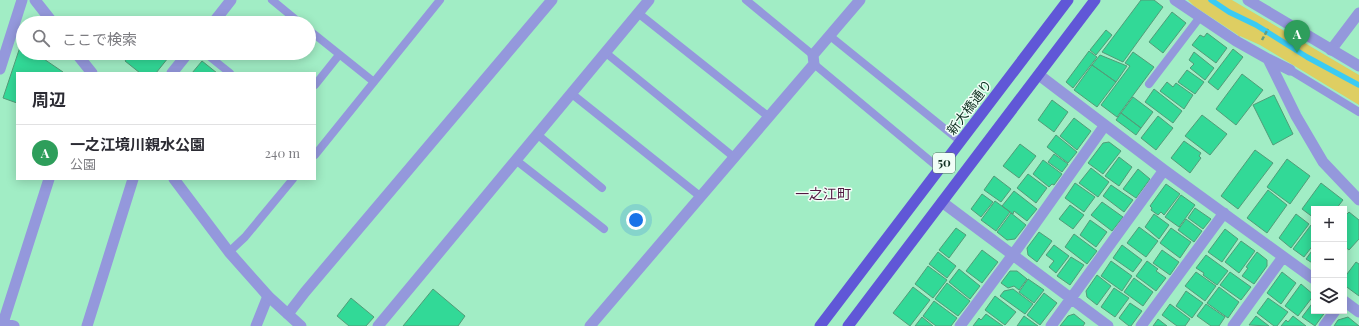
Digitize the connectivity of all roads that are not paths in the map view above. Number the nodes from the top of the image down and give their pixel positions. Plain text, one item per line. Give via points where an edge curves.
1 (22, 0) edge
2 (35, 0) edge
3 (231, 0) edge
4 (272, 0) edge
5 (440, 0) edge
6 (552, 0) edge
7 (649, 0) edge
8 (746, 0) edge
9 (860, 0) edge
10 (1068, 0) edge
11 (1095, 0) edge
12 (1175, 0) edge
13 (1248, 0) edge
14 (638, 13) junction
15 (1359, 13) edge
16 (17, 16) edge
17 (48, 16) edge
18 (218, 16) edge
19 (291, 16) edge
20 (1200, 17) junction
21 (16, 19) edge
22 (316, 36) edge
23 (830, 36) junction
24 (1332, 50) junction
25 (606, 53) junction
26 (339, 55) junction
27 (813, 59) junction
28 (1268, 59) junction
29 (81, 60) edge
30 (182, 60) edge
31 (214, 60) edge
32 (1359, 66) edge
33 (0, 69) edge
34 (1290, 70) joint
35 (89, 72) edge
36 (173, 72) edge
37 (229, 72) edge
38 (1039, 75) junction
39 (374, 82) junction
40 (316, 84) edge
41 (1149, 84) dead end
42 (572, 94) junction
43 (1359, 112) edge
44 (769, 117) junction
45 (1105, 125) junction
46 (538, 136) junction
47 (960, 141) junction
48 (316, 154) edge
49 (735, 158) junction
50 (517, 160) junction
51 (940, 169) junction
52 (1164, 170) junction
53 (49, 180) edge
54 (133, 180) edge
55 (175, 180) edge
56 (292, 180) edge
57 (602, 188) dead end
58 (701, 197) junction
59 (1359, 200) edge
60 (942, 202) junction
61 (1224, 213) junction
62 (604, 229) dead end
63 (229, 252) junction
64 (1012, 255) junction
65 (1283, 257) junction
66 (1313, 278) edge
67 (268, 296) junction
68 (1071, 298) junction
69 (1347, 303) edge
70 (1359, 312) edge
71 (288, 314) junction
72 (1332, 314) edge
73 (14, 326) edge
74 (87, 326) edge
75 (256, 326) edge
76 (301, 326) edge
77 (378, 326) edge
78 (590, 326) edge
79 (820, 326) edge
80 (848, 326) edge
81 (960, 326) edge
82 (1051, 326) edge
83 (1108, 326) edge
84 (1141, 326) edge
85 (1233, 326) edge
86 (1324, 326) edge

1 - 16 street
2 - 17 street
3 - 18 street
4 - 19 lane
5 - 39 lane
6 - 71 street
7 - 14 street
8 - 27 lane
9 - 23 street
10 - 47 main road, 新大橋通り / 50
11 - 38 main road, 50
12 - 20 street
13 - 24 street
14 - 25 street
14 - 44 lane
15 - 24 street
20 - 28 street
20 - 41 lane
21 - 33 street
22 - 26 lane
23 - 27 street
23 - 47 lane
24 - 32 street
25 - 42 street
25 - 49 lane
26 - 39 lane
26 - 40 lane
27 - 44 street
27 - 51 lane
28 - 34 street
28 - 59 street via 1296,116 1323,162
29 - 35 street
30 - 36 street
31 - 37 lane
34 - 43 lane
38 - 45 street
38 - 60 main road, 50
39 - 48 lane
42 - 46 street
42 - 58 lane
44 - 49 street
45 - 52 street
45 - 64 street
46 - 50 street
46 - 57 lane
47 - 51 main road, 新大橋通り / 50
49 - 58 street
50 - 62 lane
50 - 77 street
51 - 79 main road, 新大橋通り / 50
52 - 61 street
52 - 68 street
53 - 73 street via 3,323
54 - 74 street
55 - 63 street
56 - 63 lane
58 - 78 street
60 - 64 street
60 - 80 main road, 50
61 - 65 street
61 - 84 street
63 - 67 street
64 - 68 street
64 - 81 street
65 - 66 street
65 - 85 street
67 - 71 street
67 - 75 street
68 - 82 street
68 - 83 street
69 - 70 street
71 - 76 street
72 - 86 street

